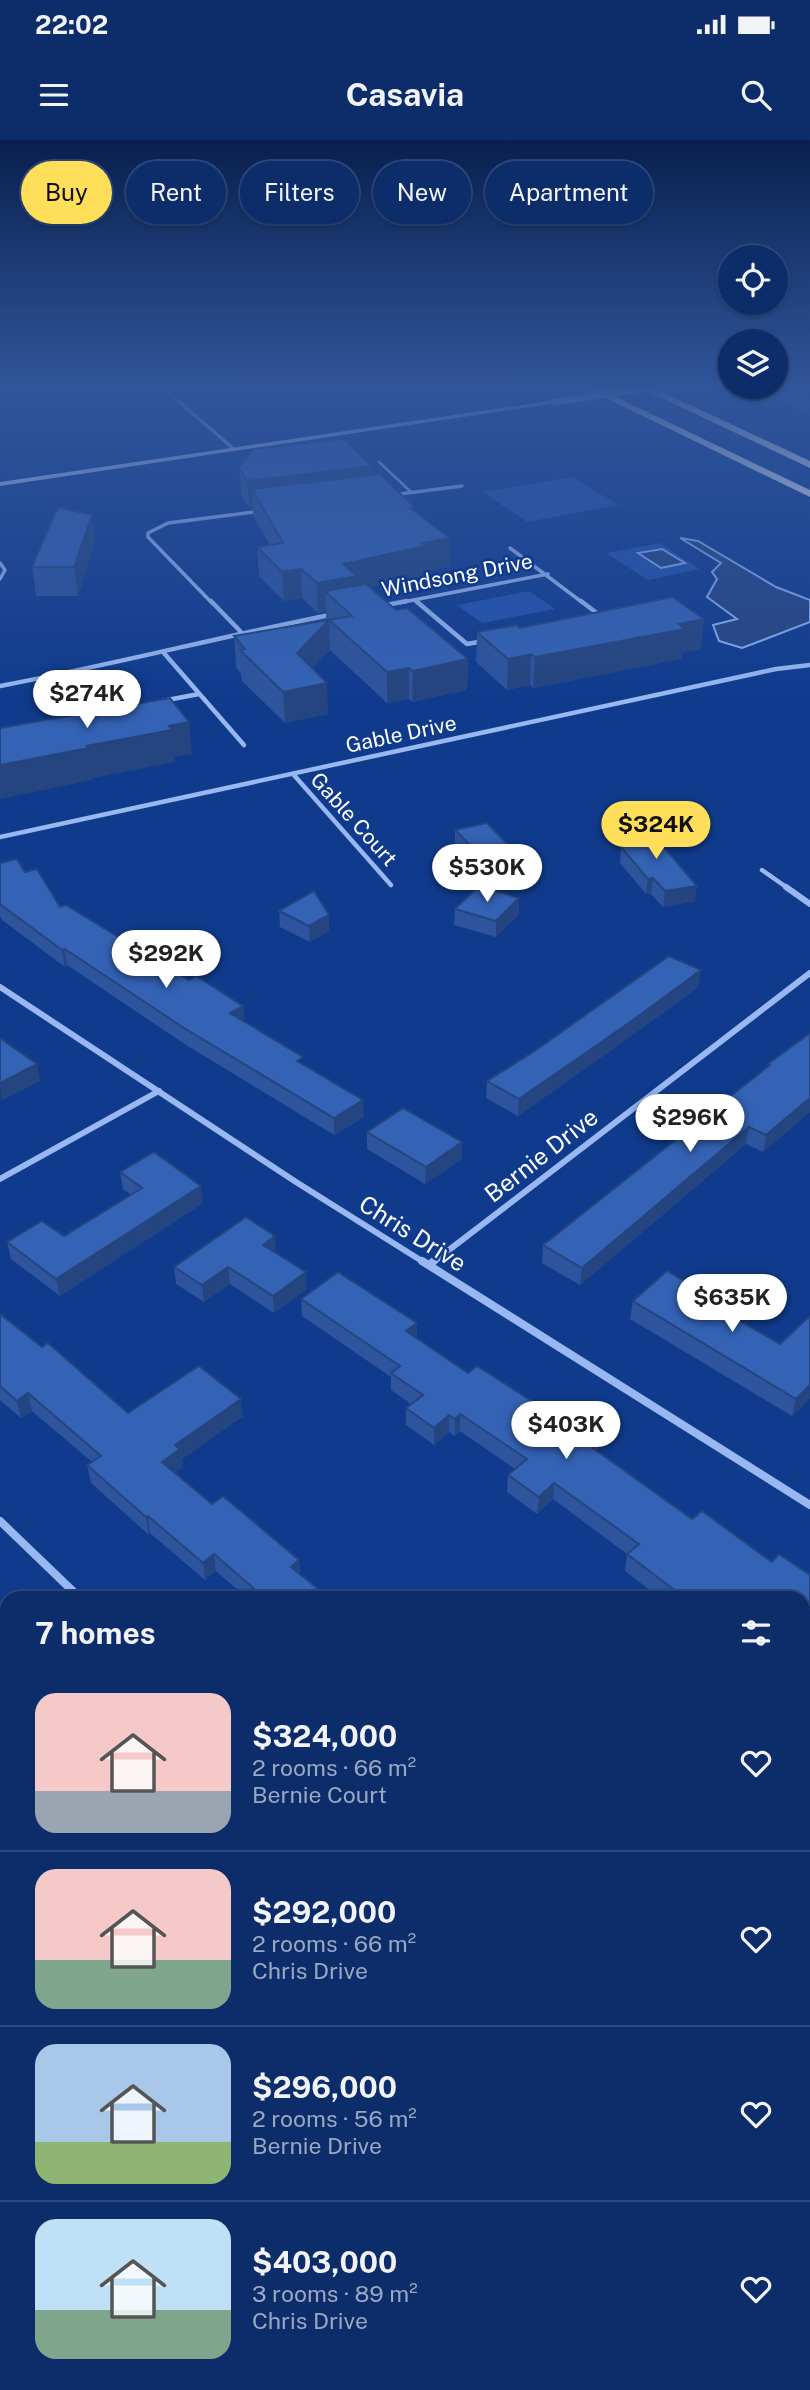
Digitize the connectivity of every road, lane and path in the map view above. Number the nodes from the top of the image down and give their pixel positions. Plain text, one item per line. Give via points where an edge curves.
1 (407, 488) edge
2 (440, 488) edge
3 (411, 492) junction
4 (384, 496) edge
5 (275, 509) edge
6 (510, 548) dead end
7 (0, 563) edge
8 (548, 574) junction
9 (0, 579) edge
10 (415, 600) junction
11 (375, 607) edge
12 (348, 612) edge
13 (590, 620) edge
14 (241, 632) junction
15 (486, 640) edge
16 (163, 652) junction
17 (810, 666) edge
18 (0, 686) edge
19 (199, 694) junction
20 (159, 702) edge
21 (244, 745) dead end
22 (293, 774) junction
23 (0, 837) edge
24 (762, 870) dead end
25 (391, 884) dead end
26 (810, 904) edge
27 (810, 973) edge
28 (0, 987) edge
29 (159, 1091) junction
30 (0, 1178) edge
31 (429, 1265) junction
32 (810, 1505) edge
33 (0, 1521) edge
34 (73, 1591) edge

1 - 3 lane
2 - 3 street
3 - 4 street
5 - 14 street via 168,523 148,533
6 - 8 street, Windsong Drive
7 - 9 street via 5,570
8 - 10 street, Windsong Drive
8 - 13 street via 603,617
10 - 11 street, Windsong Drive
10 - 15 street via 467,644
12 - 14 street
14 - 16 street
16 - 18 street
16 - 19 street
17 - 22 street, Gable Drive via 776,669
19 - 20 street
19 - 21 street
22 - 23 street, Gable Drive
22 - 25 street, Gable Court
24 - 26 street
27 - 31 street, Bernie Drive
28 - 29 street, Chris Drive
29 - 30 street
29 - 31 street, Chris Drive
31 - 32 street, Chris Drive
33 - 34 street

